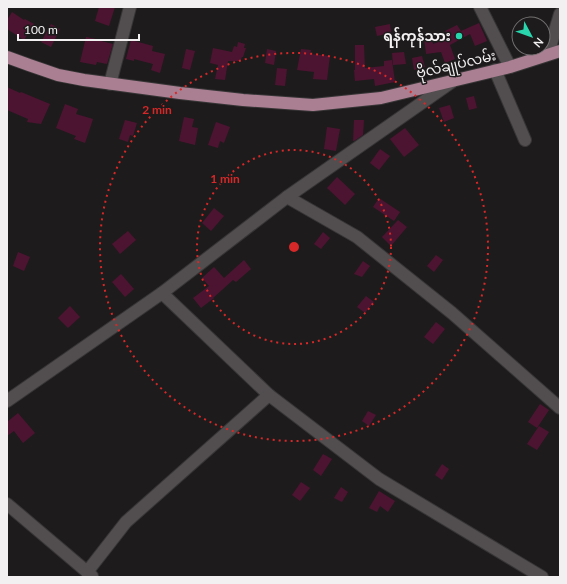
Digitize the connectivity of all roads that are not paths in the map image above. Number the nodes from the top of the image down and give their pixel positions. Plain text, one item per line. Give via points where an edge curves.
1 (130, 7) edge
2 (480, 7) edge
3 (560, 14) edge
4 (551, 44) edge
5 (542, 56) edge
6 (7, 57) edge
7 (510, 67) junction
8 (495, 70) junction
9 (458, 78) junction
10 (110, 84) junction
11 (525, 140) dead end
12 (287, 197) junction
13 (162, 293) junction
14 (269, 395) junction
15 (7, 401) edge
16 (560, 408) edge
17 (7, 504) edge
18 (90, 574) edge
19 (542, 577) edge

1 - 10 street
2 - 7 street
3 - 4 street
5 - 7 main road, ဗိုလ်ချုပ်လမ်း
6 - 10 main road, ဗိုလ်ချုပ်လမ်း via 58,75
7 - 8 main road, ဗိုလ်ချုပ်လမ်း
8 - 9 main road, ဗိုလ်ချုပ်လမ်း
8 - 11 street
9 - 10 main road, ဗိုလ်ချုပ်လမ်း via 381,98 313,105 243,100
9 - 12 street
12 - 13 street
12 - 16 street via 357,237 452,312
13 - 14 street
13 - 15 street
14 - 18 street via 126,522
14 - 19 street via 379,479
17 - 18 street

